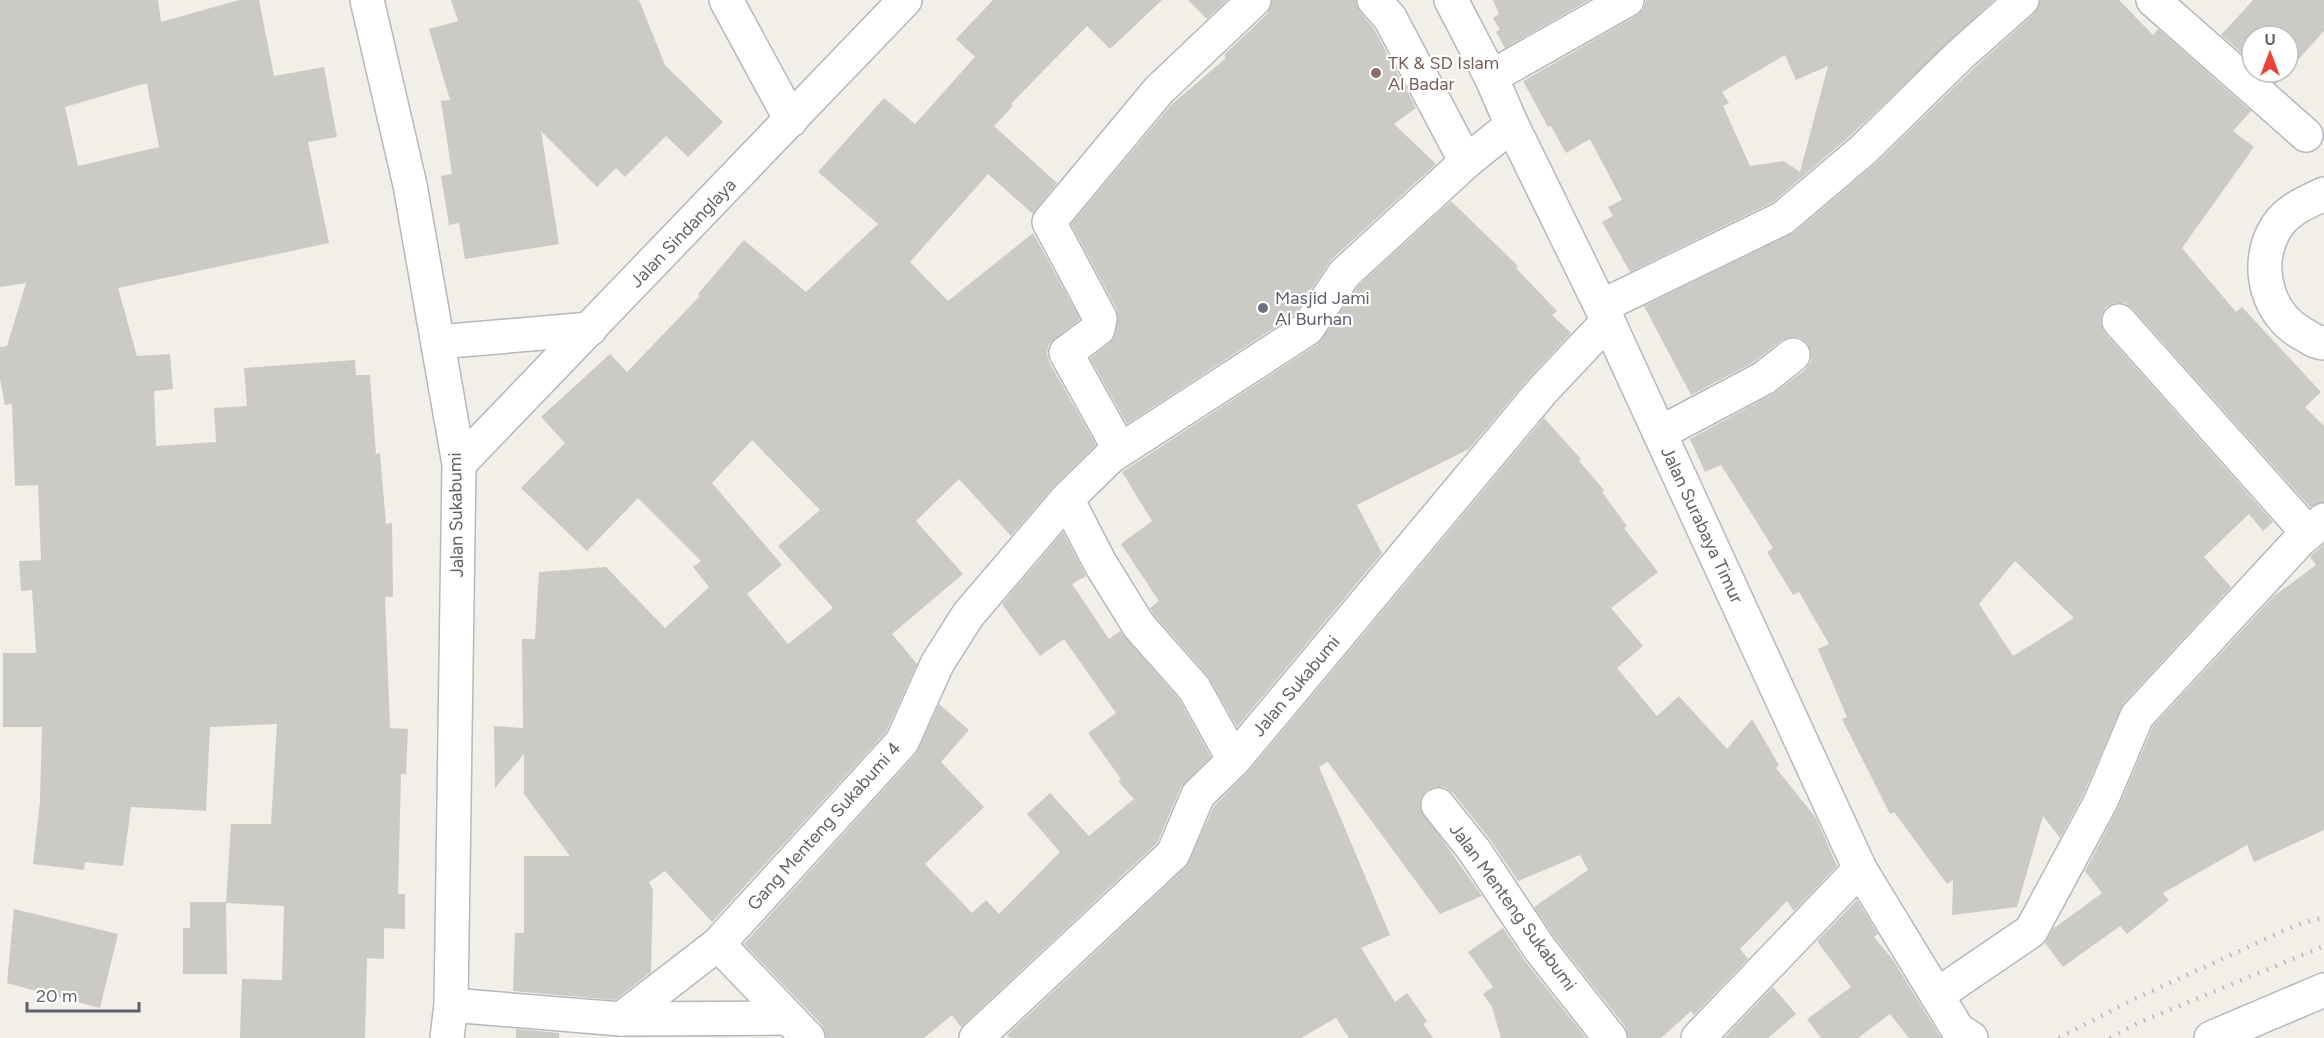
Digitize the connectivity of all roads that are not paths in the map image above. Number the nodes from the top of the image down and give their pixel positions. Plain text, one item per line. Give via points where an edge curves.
1 (366, 0) edge
2 (726, 0) edge
3 (905, 0) edge
4 (1254, 0) edge
5 (1374, 0) edge
6 (1450, 0) edge
7 (1627, 0) edge
8 (2022, 0) edge
9 (2153, 0) edge
10 (1491, 77) junction
11 (791, 120) junction
12 (1512, 125) junction
13 (2306, 135) dead end
14 (1466, 162) junction
15 (2324, 195) edge
16 (1605, 314) junction
17 (2119, 321) dead end
18 (590, 329) junction
19 (438, 342) junction
20 (2324, 343) edge
21 (1793, 355) dead end
22 (1660, 433) junction
23 (1120, 450) junction
24 (459, 464) junction
25 (1067, 499) junction
26 (2316, 526) edge
27 (1234, 760) junction
28 (1438, 805) dead end
29 (1860, 869) junction
30 (718, 944) junction
31 (2324, 990) edge
32 (1937, 995) junction
33 (451, 1005) junction
34 (621, 1019) junction
35 (797, 1028) edge
36 (447, 1038) edge
37 (976, 1038) edge
38 (1610, 1038) edge
39 (1698, 1038) edge
40 (1971, 1038) edge
41 (2211, 1038) edge

1 - 19 street, Jalan Sukabumi via 410,185
2 - 11 street
3 - 11 street, Jalan Sindanglaya
4 - 23 street via 1159,90 1049,222 1100,318 1098,329 1066,353
5 - 14 street via 1390,18
6 - 10 street, Jalan Surabaya Timur
7 - 10 street
8 - 16 street via 1863,150 1783,218
9 - 13 street
10 - 12 street, Jalan Surabaya Timur
11 - 18 street, Jalan Sindanglaya
12 - 14 street, Gang Menteng Sukabumi 4
12 - 16 street, Jalan Surabaya Timur
14 - 23 street, Gang Menteng Sukabumi 4 via 1344,274 1307,329
15 - 20 street via 2296,206 2273,232 2264,265 2269,299 2290,327
16 - 22 street, Jalan Surabaya Timur
16 - 27 street, Jalan Sukabumi
17 - 26 street
18 - 19 street
18 - 24 street, Jalan Sindanglaya
19 - 24 street, Jalan Sukabumi
21 - 22 street via 1764,378
22 - 29 street, Jalan Surabaya Timur
23 - 25 street, Gang Menteng Sukabumi 4
24 - 33 street, Jalan Sukabumi
25 - 27 street via 1139,626 1194,688
25 - 30 street, Gang Menteng Sukabumi 4 via 968,615 937,664 902,742
26 - 32 street via 2137,716 2101,801 2031,931
27 - 37 street, Jalan Sukabumi via 1198,795 1173,854
28 - 38 street, Jalan Menteng Sukabumi via 1474,850 1540,949
29 - 32 street, Jalan Surabaya Timur
29 - 39 street
30 - 34 street, Gang Menteng Sukabumi 4
30 - 35 street
31 - 41 street
32 - 40 street, Jalan Surabaya Timur via 1958,1030
33 - 34 street
33 - 36 street, Jalan Sukabumi
34 - 35 street

